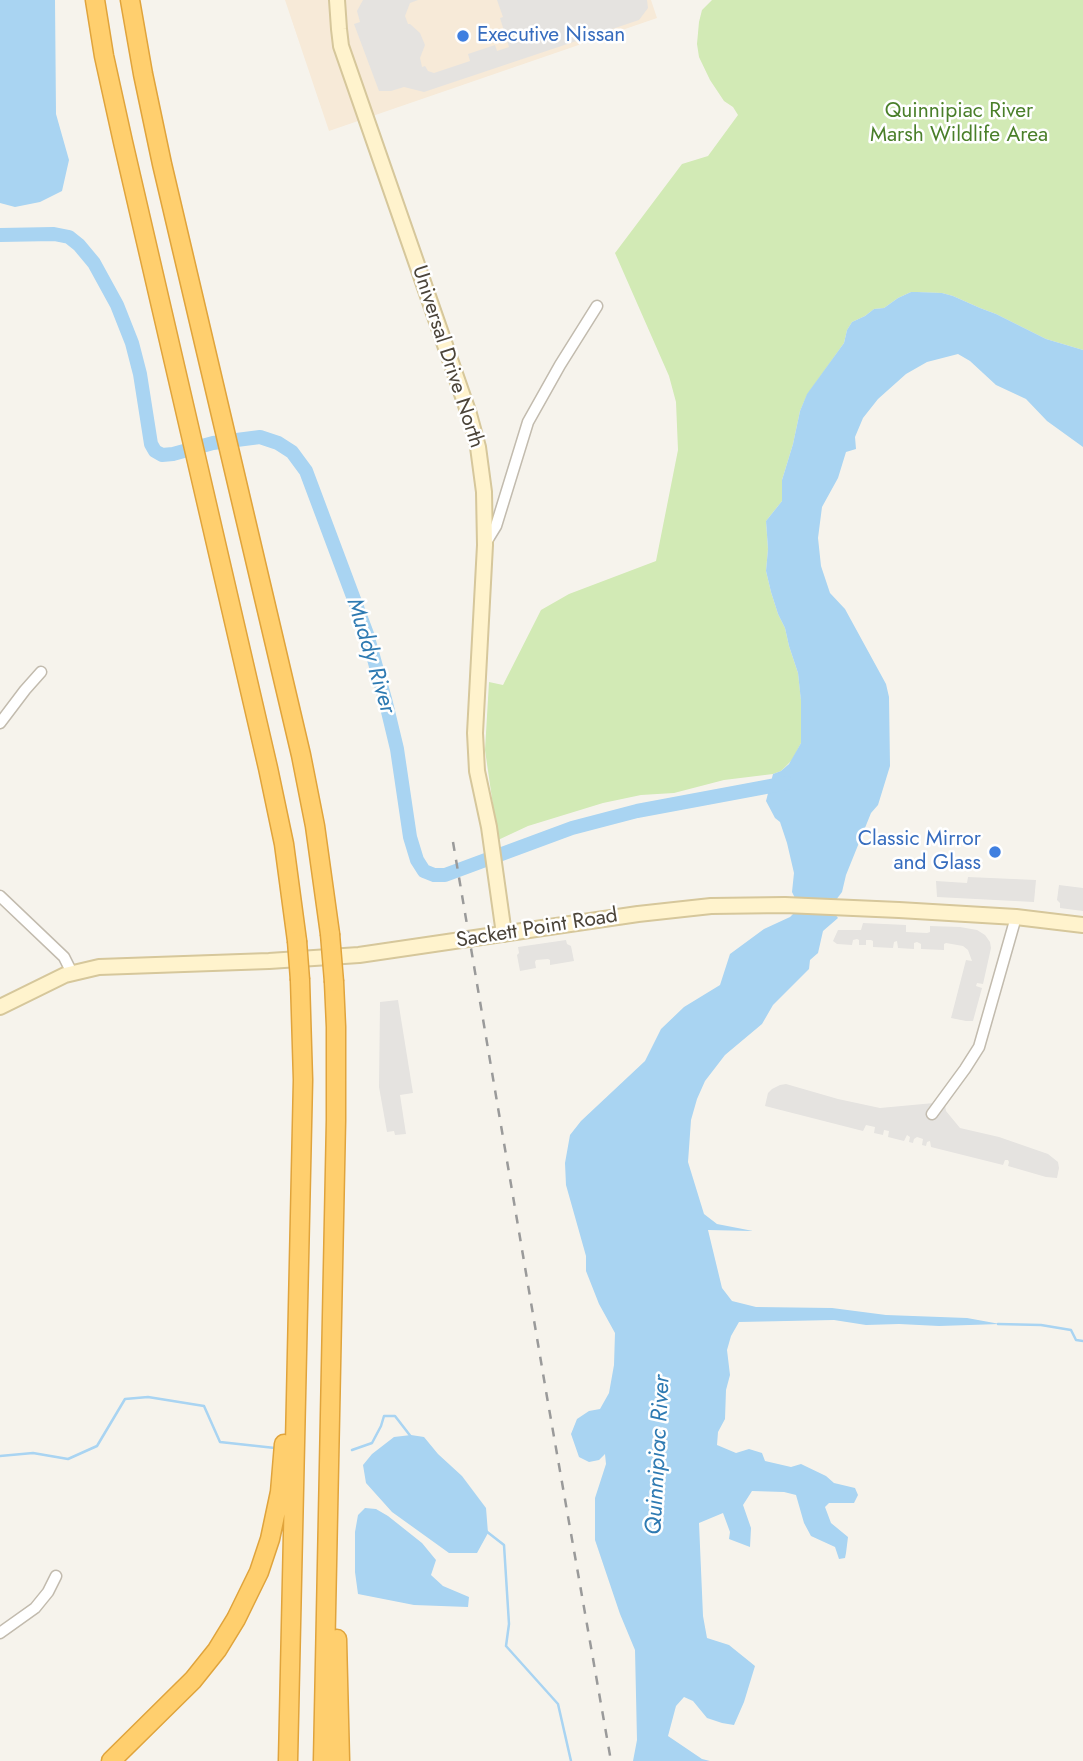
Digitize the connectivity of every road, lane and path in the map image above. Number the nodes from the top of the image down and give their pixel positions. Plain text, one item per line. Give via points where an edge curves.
1 (95, 0) edge
2 (130, 0) edge
3 (337, 0) edge
4 (597, 306) dead end
5 (485, 545) junction
6 (41, 672) dead end
7 (0, 723) edge
8 (0, 896) edge
9 (1016, 917) junction
10 (1083, 925) edge
11 (504, 934) junction
12 (72, 973) junction
13 (0, 1007) edge
14 (932, 1114) dead end
15 (296, 1423) junction
16 (55, 1576) dead end
17 (327, 1578) junction
18 (0, 1633) edge
19 (111, 1761) edge
20 (288, 1761) edge
21 (323, 1761) edge
22 (340, 1761) edge

1 - 15 highway, bridge via 287,868 300,980 303,1080
2 - 17 highway, bridge via 149,105 308,792 330,934 337,1070
3 - 5 street, Universal Drive North via 341,46 478,447
4 - 5 street via 528,422 496,526
5 - 11 street, Universal Drive North via 475,733
6 - 7 street
8 - 12 street via 64,957
9 - 10 street, Sackett Point Road
9 - 11 street, Sackett Point Road via 750,904 695,907
9 - 14 street via 979,1047
11 - 12 street, Sackett Point Road via 359,955 112,966
12 - 13 street, Sackett Point Road
15 - 19 highway via 284,1443 270,1539 236,1619 193,1680
15 - 20 highway
16 - 18 street via 35,1608
17 - 21 highway
17 - 22 highway via 337,1614

